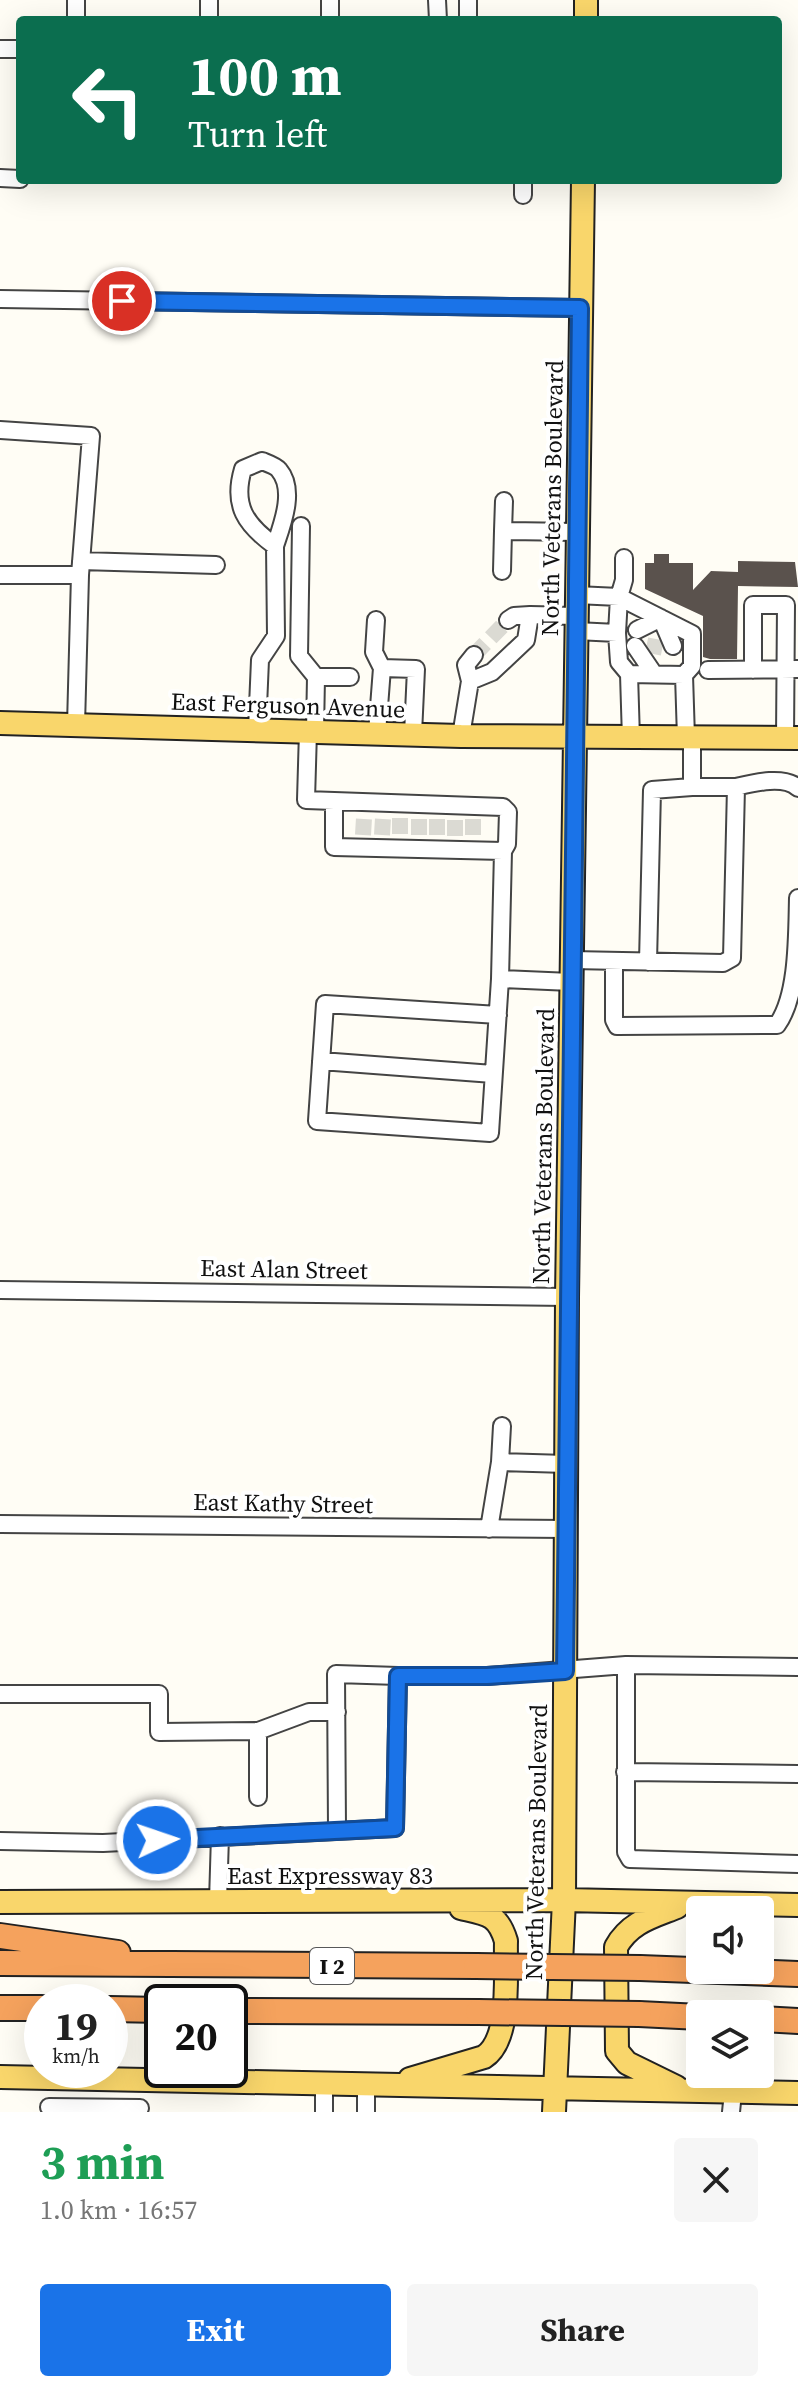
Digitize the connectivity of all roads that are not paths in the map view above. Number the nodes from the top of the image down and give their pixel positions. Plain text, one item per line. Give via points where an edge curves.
1 (583, 184) edge
2 (0, 299) edge
3 (580, 308) junction
4 (0, 430) edge
5 (504, 501) dead end
6 (301, 526) dead end
7 (503, 531) junction
8 (577, 532) junction
9 (275, 546) junction
10 (624, 558) dead end
11 (216, 565) dead end
12 (80, 568) junction
13 (502, 571) dead end
14 (0, 575) edge
15 (619, 597) junction
16 (576, 614) junction
17 (530, 615) junction
18 (661, 618) junction
19 (376, 620) dead end
20 (508, 620) tunnel mouth
21 (617, 633) junction
22 (474, 655) tunnel mouth
23 (382, 668) junction
24 (791, 669) edge
25 (708, 670) dead end
26 (753, 670) junction
27 (629, 674) junction
28 (654, 674) junction
29 (684, 675) junction
30 (316, 677) junction
31 (350, 677) dead end
32 (470, 681) junction
33 (0, 723) edge
34 (76, 725) junction
35 (257, 730) junction
36 (311, 731) junction
37 (377, 733) junction
38 (413, 734) junction
39 (461, 736) junction
40 (575, 737) junction
41 (689, 738) junction
42 (792, 738) edge
43 (631, 739) junction
44 (692, 787) junction
45 (736, 787) junction
46 (798, 788) edge
47 (334, 801) junction
48 (364, 826) junction
49 (383, 826) junction
50 (400, 826) junction
51 (428, 827) junction
52 (455, 828) junction
53 (473, 828) junction
54 (503, 851) junction
55 (798, 898) edge
56 (614, 961) junction
57 (648, 962) junction
58 (572, 971) junction
59 (500, 979) junction
60 (498, 1015) junction
61 (321, 1061) junction
62 (493, 1074) junction
63 (0, 1290) edge
64 (567, 1297) junction
65 (502, 1426) dead end
66 (500, 1462) junction
67 (566, 1464) junction
68 (0, 1524) edge
69 (489, 1529) junction
70 (566, 1529) junction
71 (626, 1665) junction
72 (798, 1667) edge
73 (565, 1671) junction
74 (398, 1676) junction
75 (0, 1694) edge
76 (337, 1712) junction
77 (258, 1731) junction
78 (625, 1772) junction
79 (798, 1774) edge
80 (258, 1797) dead end
81 (337, 1829) junction
82 (220, 1836) junction
83 (0, 1841) edge
84 (798, 1864) edge
85 (564, 1900) junction
86 (218, 1901) junction
87 (421, 1901) junction
88 (0, 1902) edge
89 (686, 1903) edge
90 (686, 1904) edge
91 (774, 1905) edge
92 (798, 1905) edge
93 (0, 1936) edge
94 (0, 1963) edge
95 (188, 1965) junction
96 (798, 1974) edge
97 (0, 2008) edge
98 (24, 2008) edge
99 (248, 2011) edge
100 (686, 2016) edge
101 (774, 2020) edge
102 (798, 2021) edge
103 (0, 2077) edge
104 (140, 2080) junction
105 (324, 2083) junction
106 (366, 2084) junction
107 (389, 2085) junction
108 (685, 2091) junction
109 (798, 2093) edge
110 (554, 2101) edge
111 (732, 2102) edge
112 (49, 2107) dead end
113 (88, 2110) edge
114 (142, 2110) edge
115 (324, 2112) edge
116 (366, 2112) edge

1 - 3 main road, North Veterans Boulevard
2 - 3 street
3 - 8 main road, North Veterans Boulevard
4 - 12 street via 91,436
5 - 7 street
6 - 30 street via 299,656
7 - 8 street
7 - 13 street
8 - 16 main road, North Veterans Boulevard
9 - 9 street via 242,512 237,488 243,469 262,461 279,469 285,483 286,511
9 - 35 street via 276,636 260,660
10 - 15 street
11 - 12 street
12 - 14 street
12 - 34 street
15 - 16 street
15 - 18 street
15 - 21 street
16 - 17 street
16 - 21 street
16 - 40 main road, North Veterans Boulevard
17 - 20 street
17 - 32 street via 526,640 492,672
18 - 28 street
18 - 28 street via 672,653
18 - 28 street via 636,638
18 - 29 street via 692,634 692,666
19 - 23 street via 374,652
21 - 27 street via 619,662
22 - 32 street via 466,665
23 - 37 street
23 - 38 street via 416,669
24 - 26 street
24 - 26 street via 786,605 753,605
24 - 42 street
25 - 26 street
27 - 28 street
27 - 43 street
28 - 29 street
29 - 41 street
30 - 31 street
30 - 36 street
32 - 39 street
33 - 34 main road, East Ferguson Avenue
34 - 35 main road, East Ferguson Avenue
35 - 36 main road, East Ferguson Avenue
36 - 37 main road, East Ferguson Avenue
36 - 47 street via 306,800
37 - 38 main road, East Ferguson Avenue
38 - 39 main road, East Ferguson Avenue
39 - 40 main road, East Ferguson Avenue
40 - 43 main road, East Ferguson Avenue
40 - 58 main road, North Veterans Boulevard
41 - 42 main road, East Ferguson Avenue
41 - 43 main road, East Ferguson Avenue
41 - 44 street
44 - 45 street
44 - 57 street via 652,790
45 - 46 street via 790,782
45 - 57 street via 732,958 723,963
47 - 48 street
47 - 48 street via 334,847
48 - 49 street
48 - 49 street
49 - 50 street
49 - 50 street
50 - 51 street
50 - 51 street
51 - 52 street
51 - 52 street
52 - 53 street
52 - 53 street
53 - 54 street
53 - 54 street via 503,807 508,812
54 - 59 street
55 - 56 street via 796,984 792,1004 777,1025 617,1026
56 - 57 street
56 - 58 street
58 - 59 street
58 - 64 main road, North Veterans Boulevard
59 - 60 street
60 - 61 street via 325,1004
60 - 62 street
61 - 62 street
61 - 62 street via 317,1121 490,1133
63 - 64 street, East Alan Street
64 - 67 main road, North Veterans Boulevard
65 - 66 street
66 - 67 street
66 - 69 street
67 - 70 main road, North Veterans Boulevard
68 - 69 street, East Kathy Street
69 - 70 street, East Kathy Street
70 - 73 main road, North Veterans Boulevard
71 - 72 street
71 - 73 street
71 - 78 street
73 - 74 street
73 - 85 main road, North Veterans Boulevard
74 - 76 street via 336,1674
74 - 81 street via 395,1828
75 - 77 street via 159,1694 159,1732
76 - 77 street via 309,1712
76 - 81 street
77 - 80 street
78 - 79 street
78 - 84 street via 630,1859
81 - 82 street
82 - 83 street via 103,1843
82 - 86 street
85 - 87 main road, East Expressway 83
85 - 89 main road, East Expressway 83
85 - 110 main road, North Veterans Boulevard
86 - 87 main road, East Expressway 83
86 - 88 main road, East Expressway 83
87 - 107 main road via 481,1912 499,1922 506,1941 502,2033 484,2057
90 - 108 main road via 635,1923 616,1947 617,2051 627,2063
91 - 92 main road, East Expressway 83
93 - 95 highway
94 - 95 highway, I 2
95 - 96 highway, I 2, bridge
97 - 98 highway
99 - 100 highway, bridge
101 - 102 highway
103 - 104 main road
104 - 105 main road
104 - 114 street
105 - 106 main road
105 - 115 street
106 - 107 main road
106 - 116 street
107 - 110 main road
108 - 110 main road
108 - 111 main road
109 - 111 main road
112 - 113 street
113 - 114 street

